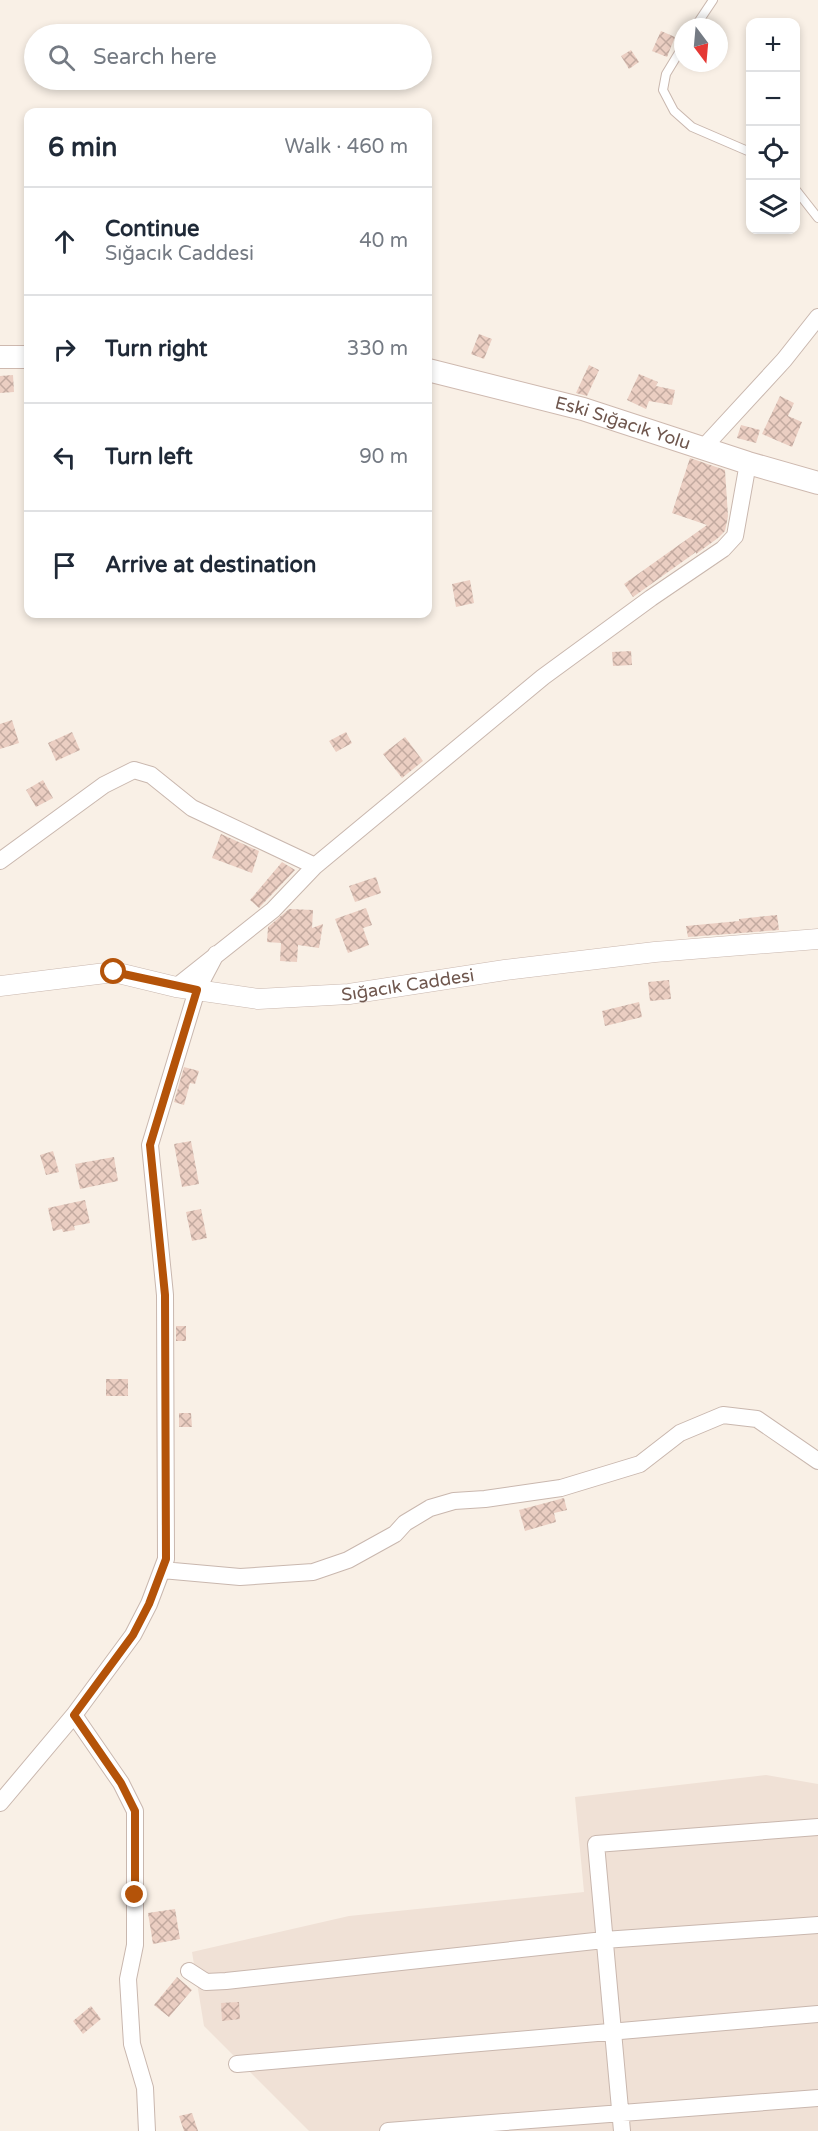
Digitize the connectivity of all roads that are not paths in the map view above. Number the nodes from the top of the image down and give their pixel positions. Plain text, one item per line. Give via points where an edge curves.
1 (713, 0) edge
2 (701, 18) edge
3 (674, 61) edge
4 (746, 150) edge
5 (800, 196) edge
6 (818, 218) edge
7 (818, 317) edge
8 (0, 357) edge
9 (24, 357) edge
10 (432, 371) edge
11 (702, 448) junction
12 (748, 463) junction
13 (818, 483) edge
14 (0, 861) edge
15 (315, 866) junction
16 (818, 939) edge
17 (216, 954) junction
18 (0, 986) edge
19 (176, 987) junction
20 (197, 990) junction
21 (818, 1461) edge
22 (162, 1570) junction
23 (74, 1715) junction
24 (0, 1803) edge
25 (818, 1827) edge
26 (818, 1925) edge
27 (604, 1940) junction
28 (189, 1971) dead end
29 (818, 2014) edge
30 (612, 2032) junction
31 (237, 2064) dead end
32 (818, 2098) edge
33 (619, 2112) junction
34 (147, 2131) edge
35 (388, 2131) edge
36 (622, 2131) edge

1 - 2 lane
3 - 4 lane via 663,90 674,111 692,127
5 - 6 lane
7 - 11 street via 784,360
8 - 9 main road
10 - 11 main road, Eski Sığacık Yolu via 583,410
11 - 12 main road, Eski Sığacık Yolu
12 - 13 main road, Eski Sığacık Yolu
12 - 15 street via 735,536 723,549 543,677
14 - 15 street via 104,785 134,770 151,775 192,808
15 - 17 street via 273,910
16 - 20 street, Sığacık Caddesi via 655,952 349,994 258,999
17 - 19 street
17 - 20 street
18 - 19 street, Sığacık Caddesi via 114,972
19 - 20 street, Sığacık Caddesi
20 - 22 street via 150,1145 165,1295 166,1559
21 - 22 street via 757,1419 723,1415 680,1433 640,1464 561,1488 454,1501 430,1508 395,1534 348,1560 312,1572 240,1577
22 - 23 street via 133,1635
23 - 24 street
23 - 34 street via 121,1783 135,1811 135,1945 128,1979 132,2044 145,2088
25 - 27 street via 596,1844
26 - 27 street
27 - 28 street via 226,1981 206,1982
27 - 30 street
29 - 30 street
30 - 31 street
30 - 33 street
32 - 33 street
33 - 35 street
33 - 36 street

